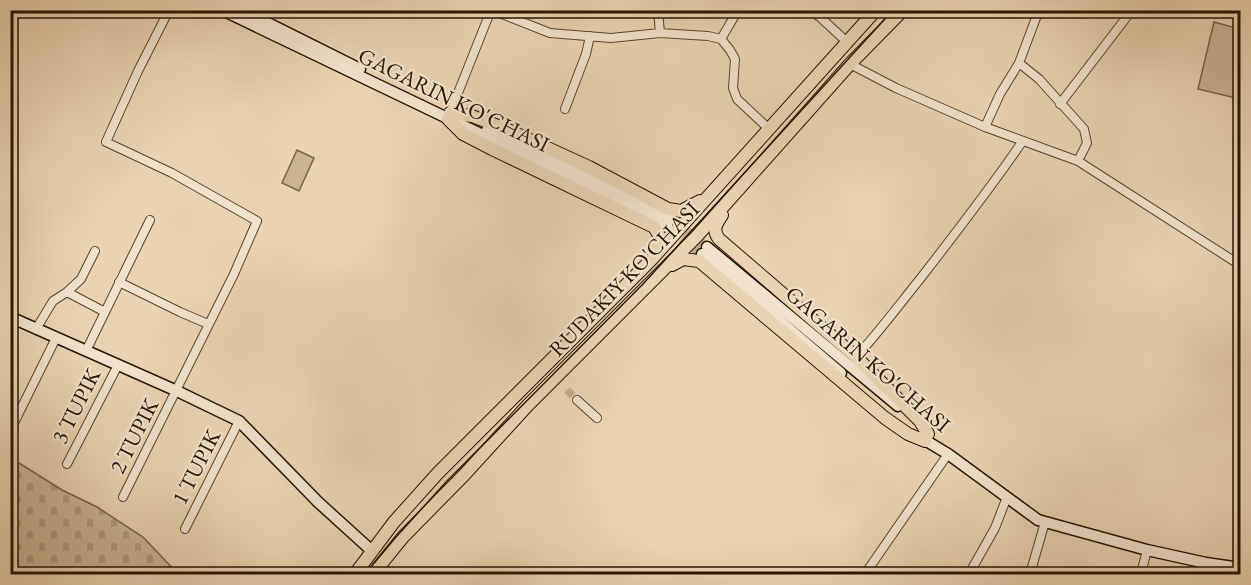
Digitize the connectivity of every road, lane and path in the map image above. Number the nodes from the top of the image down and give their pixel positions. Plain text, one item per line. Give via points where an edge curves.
1 (169, 10) edge
2 (222, 10) edge
3 (242, 10) edge
4 (492, 10) edge
5 (658, 10) edge
6 (738, 10) edge
7 (809, 10) edge
8 (876, 10) edge
9 (903, 10) edge
10 (1039, 10) edge
11 (1132, 10) edge
12 (660, 33) junction
13 (590, 36) junction
14 (721, 39) junction
15 (847, 42) junction
16 (1019, 63) junction
17 (850, 64) junction
18 (1060, 104) junction
19 (565, 109) dead end
20 (449, 116) junction
21 (985, 127) junction
22 (769, 129) junction
23 (1022, 142) junction
24 (746, 156) junction
25 (1078, 161) junction
26 (757, 168) junction
27 (711, 194) junction
28 (735, 194) junction
29 (150, 220) dead end
30 (669, 223) tunnel mouth
31 (704, 250) tunnel mouth
32 (94, 251) dead end
33 (651, 260) junction
34 (1240, 265) edge
35 (661, 272) junction
36 (119, 282) junction
37 (67, 292) junction
38 (105, 312) junction
39 (10, 317) edge
40 (208, 324) junction
41 (36, 329) junction
42 (56, 339) junction
43 (569, 340) junction
44 (86, 351) junction
45 (581, 352) junction
46 (856, 357) junction
47 (118, 365) junction
48 (177, 391) junction
49 (577, 400) tunnel mouth
50 (597, 418) dead end
51 (239, 421) junction
52 (10, 431) edge
53 (927, 437) junction
54 (948, 454) junction
55 (67, 464) dead end
56 (123, 497) dead end
57 (1007, 497) junction
58 (1045, 522) junction
59 (185, 529) dead end
60 (1147, 550) junction
61 (372, 551) junction
62 (1240, 568) edge
63 (355, 574) edge
64 (373, 574) edge
65 (866, 574) edge
66 (969, 574) edge
67 (1030, 574) edge
68 (1141, 574) edge
69 (1239, 574) edge

1 - 40 street, 2 TUPIK via 106,142 172,173 257,221
2 - 20 main road, GAGARIN KO'CHASI
3 - 20 main road, GAGARIN KO'CHASI
4 - 13 street via 550,33
4 - 20 street
5 - 12 street
6 - 14 street
7 - 15 street
8 - 15 main road, RUDAKIY KO'CHASI
9 - 17 main road, RUDAKIY KO'CHASI
10 - 16 street
11 - 18 street
12 - 13 street
12 - 14 street
13 - 19 street
14 - 22 street via 735,59 733,88 737,99
15 - 22 main road, RUDAKIY KO'CHASI
16 - 18 street
16 - 21 street
17 - 21 street
17 - 26 main road, RUDAKIY KO'CHASI
18 - 25 street via 1084,129 1087,143
20 - 27 main road via 472,116 506,129 673,211 685,209
20 - 30 main road, GAGARIN KO'CHASI via 628,195
20 - 33 main road via 463,134 654,226 660,240
21 - 23 street
22 - 24 main road, RUDAKIY KO'CHASI
23 - 25 street
23 - 46 street via 942,251
24 - 26 main road
24 - 27 main road, RUDAKIY KO'CHASI
25 - 34 street
26 - 28 main road, RUDAKIY KO'CHASI
27 - 33 main road, RUDAKIY KO'CHASI
28 - 35 main road, RUDAKIY KO'CHASI
28 - 46 main road via 715,225 716,235
29 - 36 street
31 - 53 main road, GAGARIN KO'CHASI via 903,426
32 - 37 street via 86,273
33 - 43 main road, RUDAKIY KO'CHASI
35 - 45 main road, RUDAKIY KO'CHASI
35 - 53 main road via 683,259 699,261 885,418 908,434
36 - 38 street
36 - 40 street
37 - 38 street
37 - 41 street via 52,301
38 - 44 street
39 - 41 main road
40 - 48 street, 2 TUPIK
41 - 42 main road
42 - 44 main road
42 - 52 street
43 - 45 main road
43 - 61 main road, RUDAKIY KO'CHASI via 438,473
44 - 47 main road
45 - 64 main road, RUDAKIY KO'CHASI via 403,537
46 - 53 main road via 920,421
47 - 48 main road
47 - 55 street, 3 TUPIK
48 - 51 main road
48 - 56 street, 2 TUPIK
49 - 50 street
51 - 59 street, 1 TUPIK
51 - 61 main road
53 - 54 main road, GAGARIN KO'CHASI
54 - 57 main road, GAGARIN KO'CHASI
54 - 65 street
57 - 58 main road, GAGARIN KO'CHASI
57 - 66 street
58 - 60 main road, GAGARIN KO'CHASI
58 - 67 street
60 - 62 main road, GAGARIN KO'CHASI
60 - 68 street
61 - 63 main road, RUDAKIY KO'CHASI
62 - 69 street

